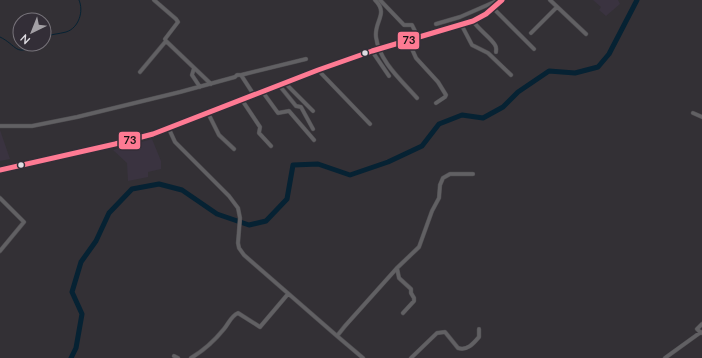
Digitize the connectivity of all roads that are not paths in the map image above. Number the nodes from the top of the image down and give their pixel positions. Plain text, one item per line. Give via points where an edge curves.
1 (154, 0) edge
2 (375, 0) edge
3 (380, 0) edge
4 (501, 0) edge
5 (550, 0) edge
6 (557, 7) junction
7 (493, 8) junction
8 (473, 21) junction
9 (436, 24) dead end
10 (461, 24) junction
11 (531, 34) dead end
12 (586, 34) dead end
13 (418, 37) junction
14 (408, 40) junction
15 (166, 41) junction
16 (379, 48) junction
17 (534, 49) dead end
18 (372, 51) junction
19 (496, 52) dead end
20 (306, 59) dead end
21 (194, 68) junction
22 (318, 70) junction
23 (140, 72) dead end
24 (241, 75) junction
25 (511, 75) dead end
26 (389, 76) dead end
27 (211, 84) junction
28 (282, 84) junction
29 (200, 87) junction
30 (262, 91) junction
31 (254, 95) junction
32 (417, 98) dead end
33 (242, 100) junction
34 (436, 103) dead end
35 (313, 111) dead end
36 (208, 113) junction
37 (692, 113) dead end
38 (702, 117) edge
39 (370, 124) dead end
40 (0, 126) edge
41 (169, 129) junction
42 (313, 129) dead end
43 (314, 140) dead end
44 (271, 146) dead end
45 (234, 149) dead end
46 (0, 170) edge
47 (473, 174) dead end
48 (0, 198) edge
49 (0, 251) edge
50 (396, 268) junction
51 (288, 294) junction
52 (403, 313) dead end
53 (702, 324) edge
54 (479, 329) dead end
55 (701, 333) edge
56 (336, 336) junction
57 (357, 353) junction
58 (191, 358) edge
59 (353, 358) edge
60 (363, 358) edge
61 (411, 358) edge
62 (665, 358) edge

1 - 15 street via 178,22
2 - 16 street via 382,11 376,35
3 - 13 street via 404,25 411,24
4 - 7 highway
4 - 9 street
5 - 6 street
6 - 11 street
6 - 12 street
7 - 8 highway
7 - 17 street
8 - 10 highway
8 - 19 street via 494,44
10 - 13 highway
10 - 25 street via 472,45 488,53
13 - 14 highway
14 - 16 highway
14 - 34 street via 416,58 446,95
15 - 21 street
15 - 23 street
16 - 18 highway
16 - 32 street via 392,70
18 - 22 highway
18 - 26 street
20 - 24 street
21 - 27 street
21 - 29 street via 192,76
22 - 28 highway
22 - 39 street
24 - 27 street
24 - 31 street
27 - 29 street
28 - 30 highway
28 - 35 street
28 - 42 street via 296,106 301,107
29 - 40 street via 32,126
30 - 31 highway
30 - 43 street via 278,113 289,111
31 - 33 highway
33 - 36 highway
33 - 44 street via 260,127 259,133
36 - 41 highway
36 - 45 street via 219,135
37 - 38 street
41 - 46 highway via 138,139
41 - 51 street via 176,142 236,204 240,218 239,248 244,255
47 - 50 street via 450,174 443,178 419,247
48 - 49 street via 24,222
50 - 52 street via 399,278 411,289 414,298
50 - 56 street
51 - 56 street
51 - 58 street via 260,327 237,313 210,344
53 - 55 street via 698,329
54 - 61 street via 479,337 465,349 458,348 445,332 437,333
55 - 62 street
56 - 57 street
57 - 59 street
57 - 60 street

